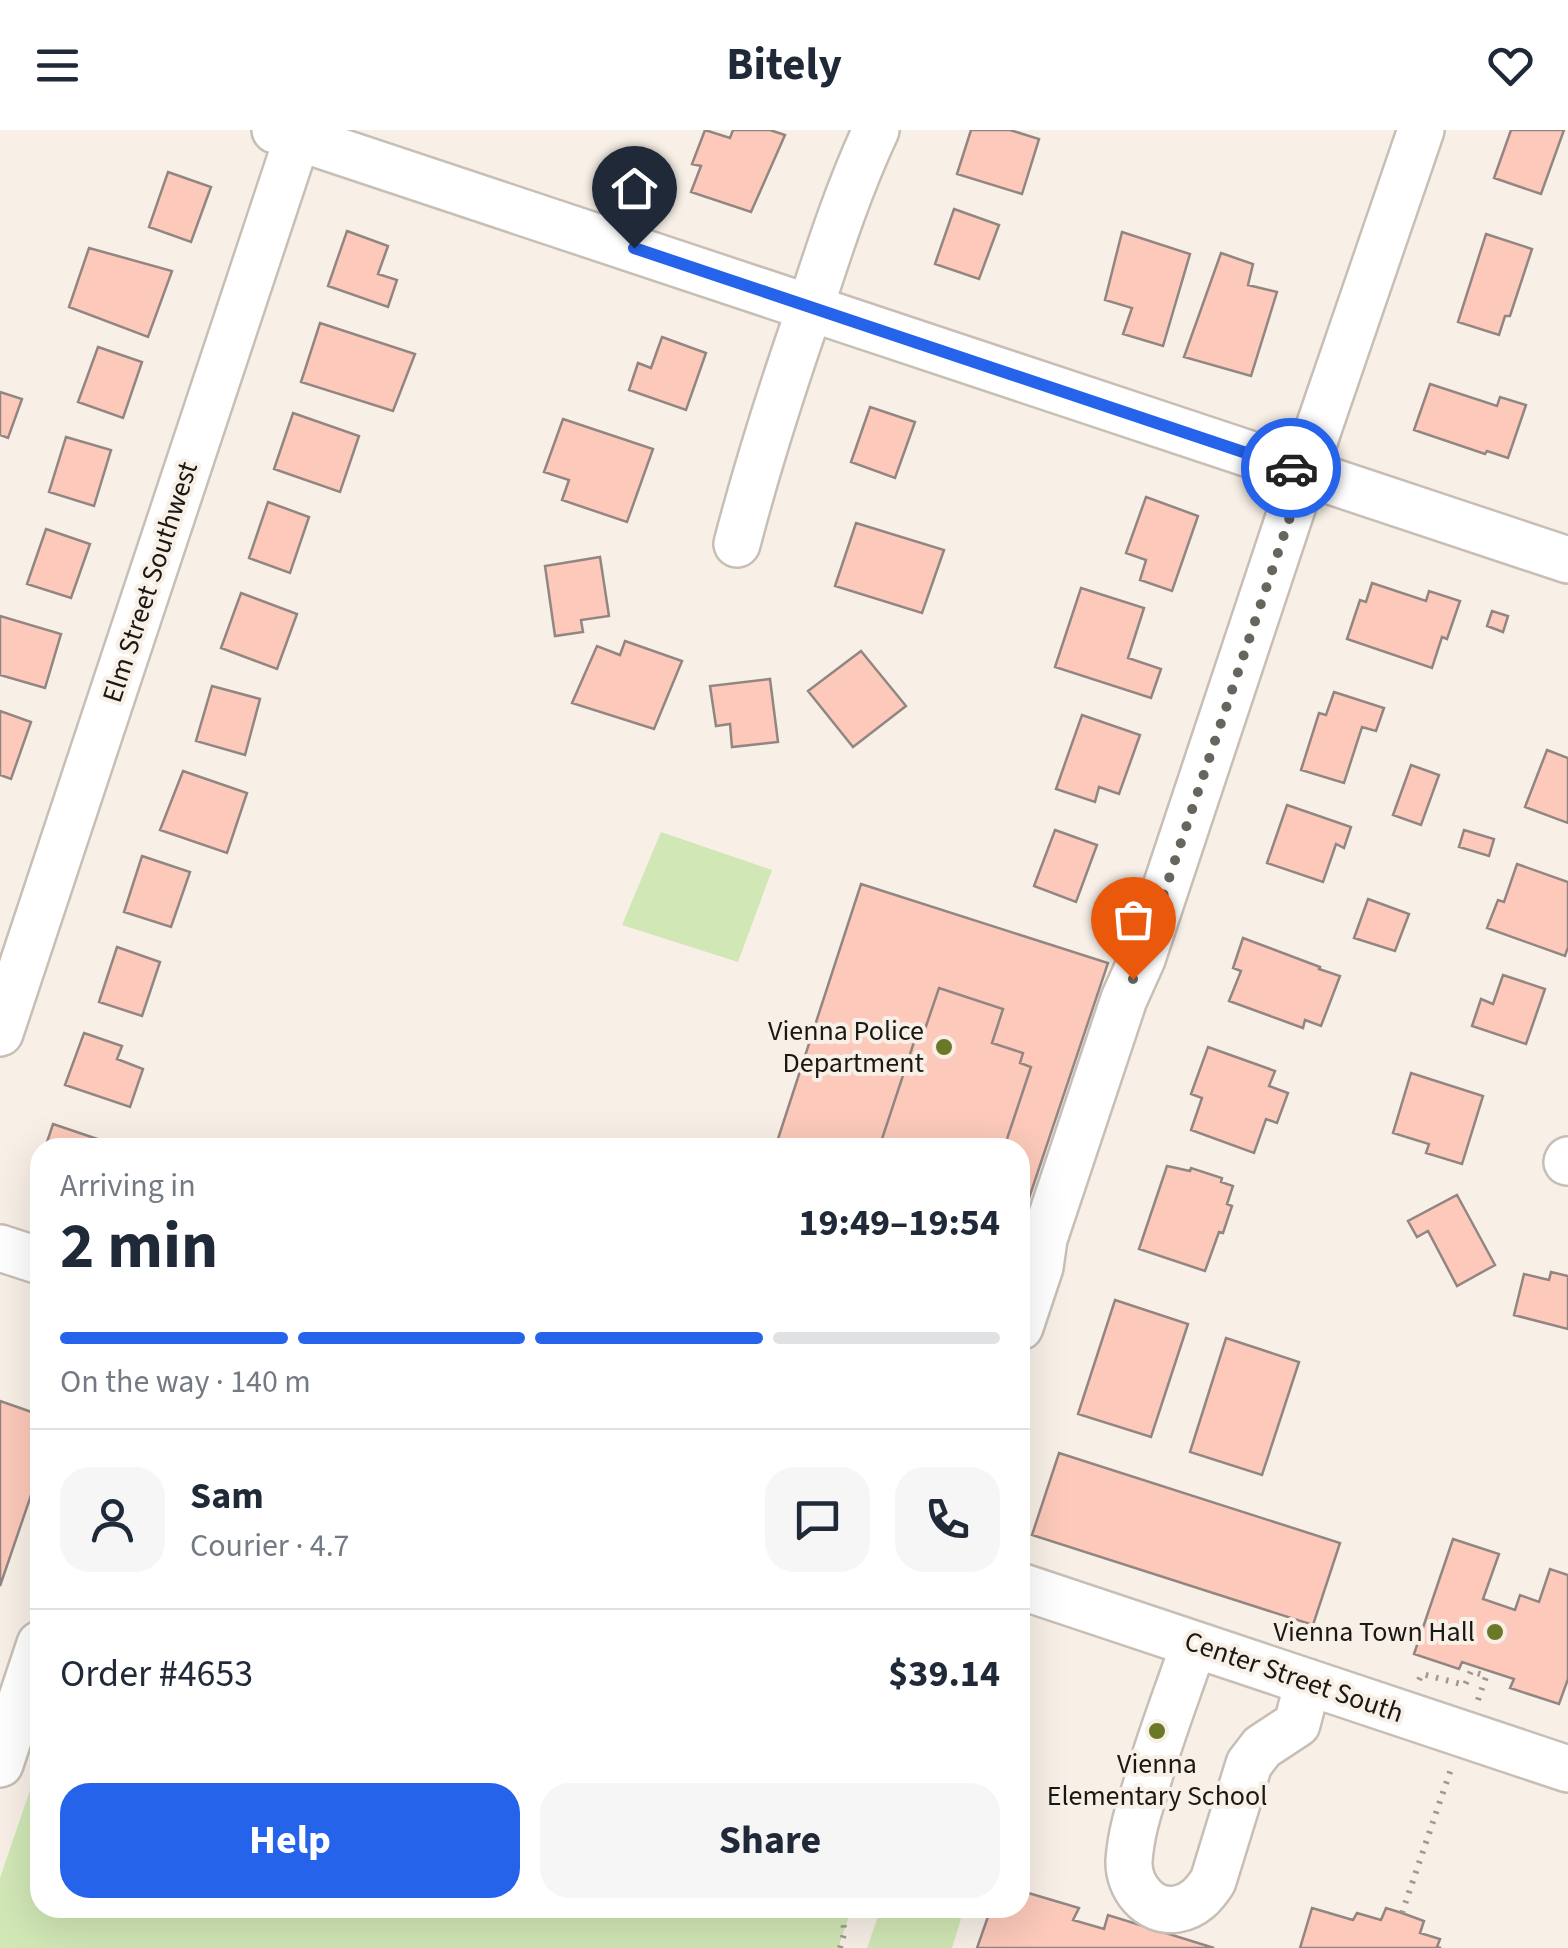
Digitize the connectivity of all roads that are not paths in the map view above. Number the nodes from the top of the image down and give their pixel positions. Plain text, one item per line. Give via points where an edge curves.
1 (876, 130) edge
2 (1421, 130) edge
3 (291, 133) edge
4 (810, 306) junction
5 (1305, 472) junction
6 (736, 544) dead end
7 (1568, 560) edge
8 (0, 1033) edge
9 (0, 1248) edge
10 (30, 1257) edge
11 (1030, 1296) edge
12 (1030, 1589) edge
13 (1194, 1644) junction
14 (30, 1674) edge
15 (1308, 1682) junction
16 (0, 1764) edge
17 (1568, 1769) edge

1 - 4 street
2 - 5 street
3 - 4 street
3 - 8 street, Elm Street Southwest
4 - 5 street
4 - 6 street
5 - 7 street
5 - 11 street
9 - 10 street
12 - 13 street, Center Street South
13 - 15 street, Center Street South
13 - 15 street via 1136,1818 1128,1864 1131,1880 1152,1905 1175,1910 1203,1896 1249,1764 1297,1724
14 - 16 street
15 - 17 street, Center Street South

